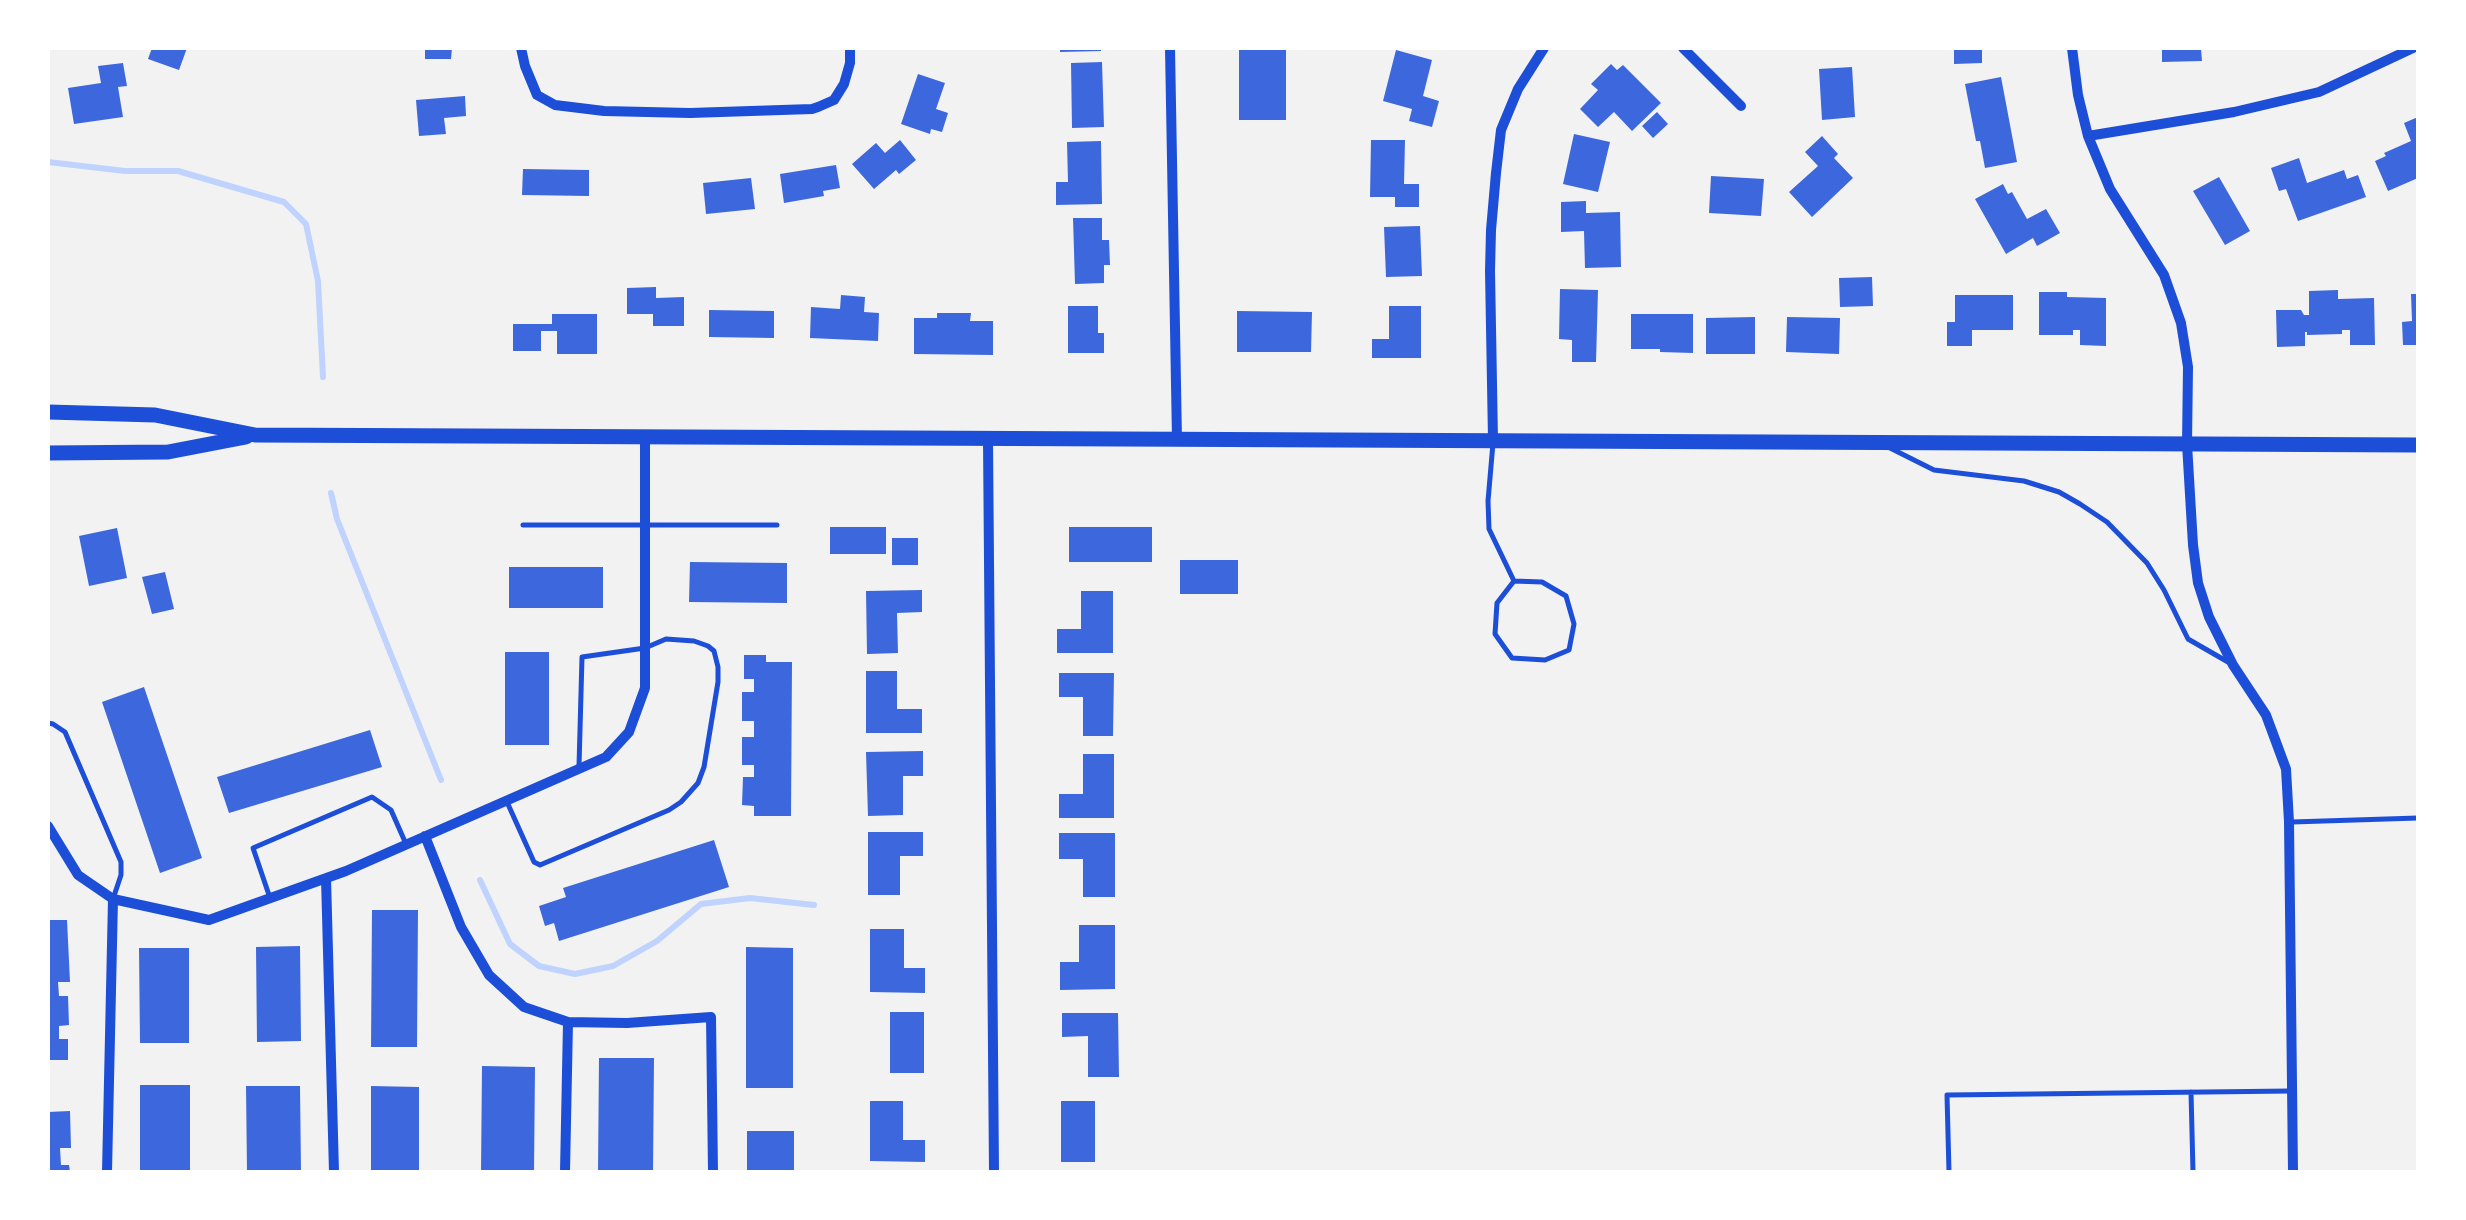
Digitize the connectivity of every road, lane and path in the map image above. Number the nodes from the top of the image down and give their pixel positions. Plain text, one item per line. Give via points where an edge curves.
1 (521, 48) edge
2 (850, 48) edge
3 (1170, 48) edge
4 (1544, 48) edge
5 (1683, 48) edge
6 (2072, 48) edge
7 (2413, 48) edge
8 (1741, 106) dead end
9 (2088, 136) junction
10 (48, 412) edge
11 (255, 435) junction
12 (646, 438) junction
13 (988, 438) junction
14 (1177, 440) junction
15 (1493, 440) junction
16 (1879, 442) junction
17 (2187, 444) junction
18 (2418, 444) edge
19 (48, 452) edge
20 (523, 524) dead end
21 (777, 525) dead end
22 (645, 526) junction
23 (1514, 581) junction
24 (645, 648) junction
25 (2233, 665) junction
26 (48, 723) edge
27 (579, 769) junction
28 (507, 801) junction
29 (2418, 818) edge
30 (2290, 822) junction
31 (48, 826) edge
32 (425, 836) junction
33 (406, 844) junction
34 (326, 878) junction
35 (270, 898) junction
36 (113, 899) junction
37 (568, 1022) junction
38 (2291, 1091) junction
39 (2192, 1092) junction
40 (107, 1172) edge
41 (334, 1172) edge
42 (565, 1172) edge
43 (713, 1172) edge
44 (994, 1172) edge
45 (1949, 1172) edge
46 (2193, 1172) edge
47 (2293, 1172) edge

1 - 2 street via 537,96 555,105 690,113 812,109 834,100 844,84
3 - 14 street
4 - 15 street via 1502,130 1496,173 1490,244
5 - 8 street
6 - 9 street
7 - 9 street via 2318,92
9 - 17 street via 2110,188 2164,275 2180,324 2188,367
10 - 11 main road via 155,415
11 - 12 main road
11 - 19 main road via 168,452
12 - 13 main road
12 - 22 street
13 - 14 main road
13 - 44 street
14 - 15 main road
15 - 16 main road
15 - 23 lane via 1489,529
16 - 17 main road
16 - 25 lane via 1934,470 2024,481 2080,504 2147,563 2188,639
17 - 18 main road
17 - 25 street via 2198,583
20 - 22 lane
21 - 22 lane
22 - 24 street
23 - 23 lane via 1542,582 1566,596 1574,624 1569,650 1545,660 1512,658 1495,634 1497,604
24 - 27 street via 645,688 629,732 606,757
24 - 27 lane via 582,657
24 - 28 lane via 666,639 694,641 714,651 718,667 704,768 681,802 540,865
25 - 30 street via 2266,716 2286,769
26 - 36 lane via 65,732 121,862
27 - 28 street
28 - 32 street
29 - 30 lane
30 - 38 street
31 - 36 street via 78,876
32 - 33 street
32 - 37 street via 461,927 489,974 524,1007
33 - 34 street
33 - 35 lane via 392,810 372,797 254,848
34 - 35 street
34 - 41 street
35 - 36 street via 209,920
36 - 40 street
37 - 42 street
37 - 43 street via 711,1018
38 - 39 lane
38 - 47 street
39 - 45 lane via 1948,1095
39 - 46 lane

